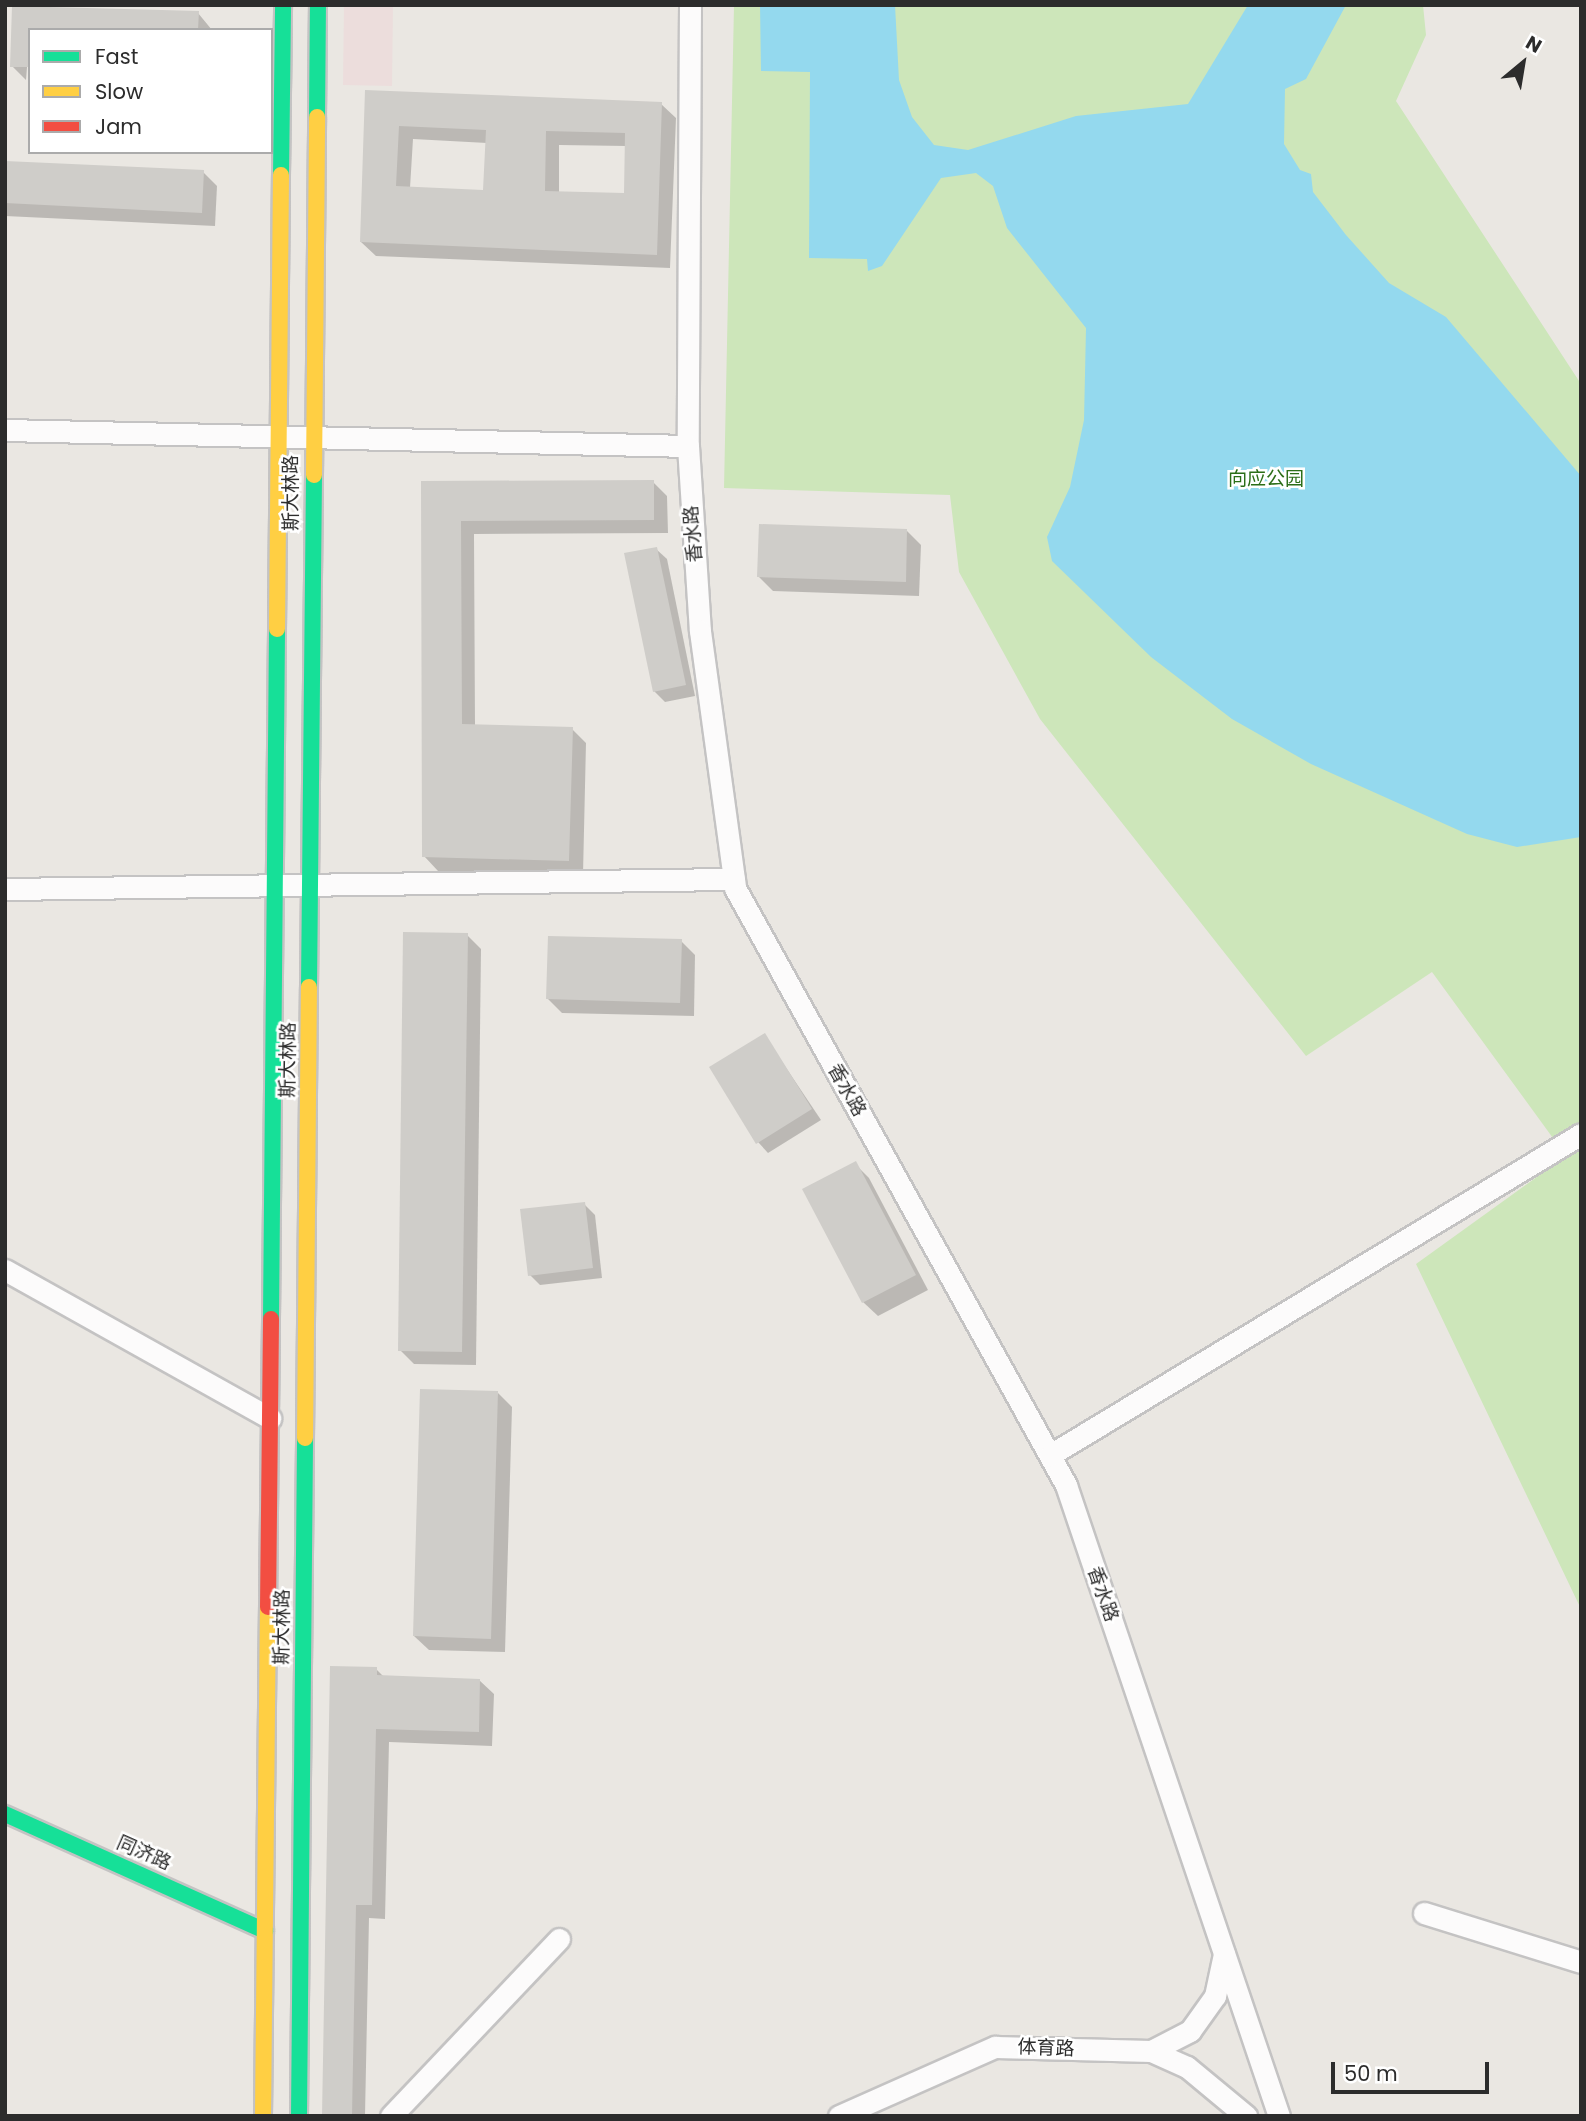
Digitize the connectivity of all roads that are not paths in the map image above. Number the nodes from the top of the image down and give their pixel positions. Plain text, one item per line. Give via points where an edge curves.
1 (283, 5) edge
2 (318, 5) edge
3 (690, 5) edge
4 (5, 430) edge
5 (279, 435) junction
6 (313, 436) junction
7 (688, 446) junction
8 (734, 879) junction
9 (275, 885) junction
10 (310, 886) junction
11 (5, 888) edge
12 (1581, 1134) edge
13 (5, 1270) edge
14 (270, 1418) junction
15 (1050, 1455) junction
16 (5, 1814) edge
17 (1424, 1913) dead end
18 (265, 1930) junction
19 (559, 1939) dead end
20 (1224, 1954) junction
21 (1581, 1962) edge
22 (1150, 2051) junction
23 (263, 2116) edge
24 (299, 2116) edge
25 (391, 2116) edge
26 (839, 2116) edge
27 (1246, 2116) edge
28 (1279, 2116) edge

1 - 5 main road, 斯大林路
2 - 6 main road, 斯大林路
3 - 7 street, 香水路
4 - 5 street
5 - 6 street
5 - 9 main road, 斯大林路
6 - 7 street
6 - 10 main road, 斯大林路
7 - 8 street, 香水路 via 699,631
8 - 10 street
8 - 15 street, 香水路
9 - 10 street
9 - 11 street
9 - 14 main road, 斯大林路
10 - 24 main road, 斯大林路
12 - 15 street
13 - 14 street
14 - 18 main road, 斯大林路
15 - 20 street, 香水路 via 1066,1485
16 - 18 main road, 同济路
17 - 21 street
18 - 23 main road, 斯大林路
19 - 25 street
20 - 22 street via 1214,1996 1189,2031
20 - 28 street, 香水路
22 - 26 street, 体育路 via 995,2047
22 - 27 street, 体育路 via 1187,2067

